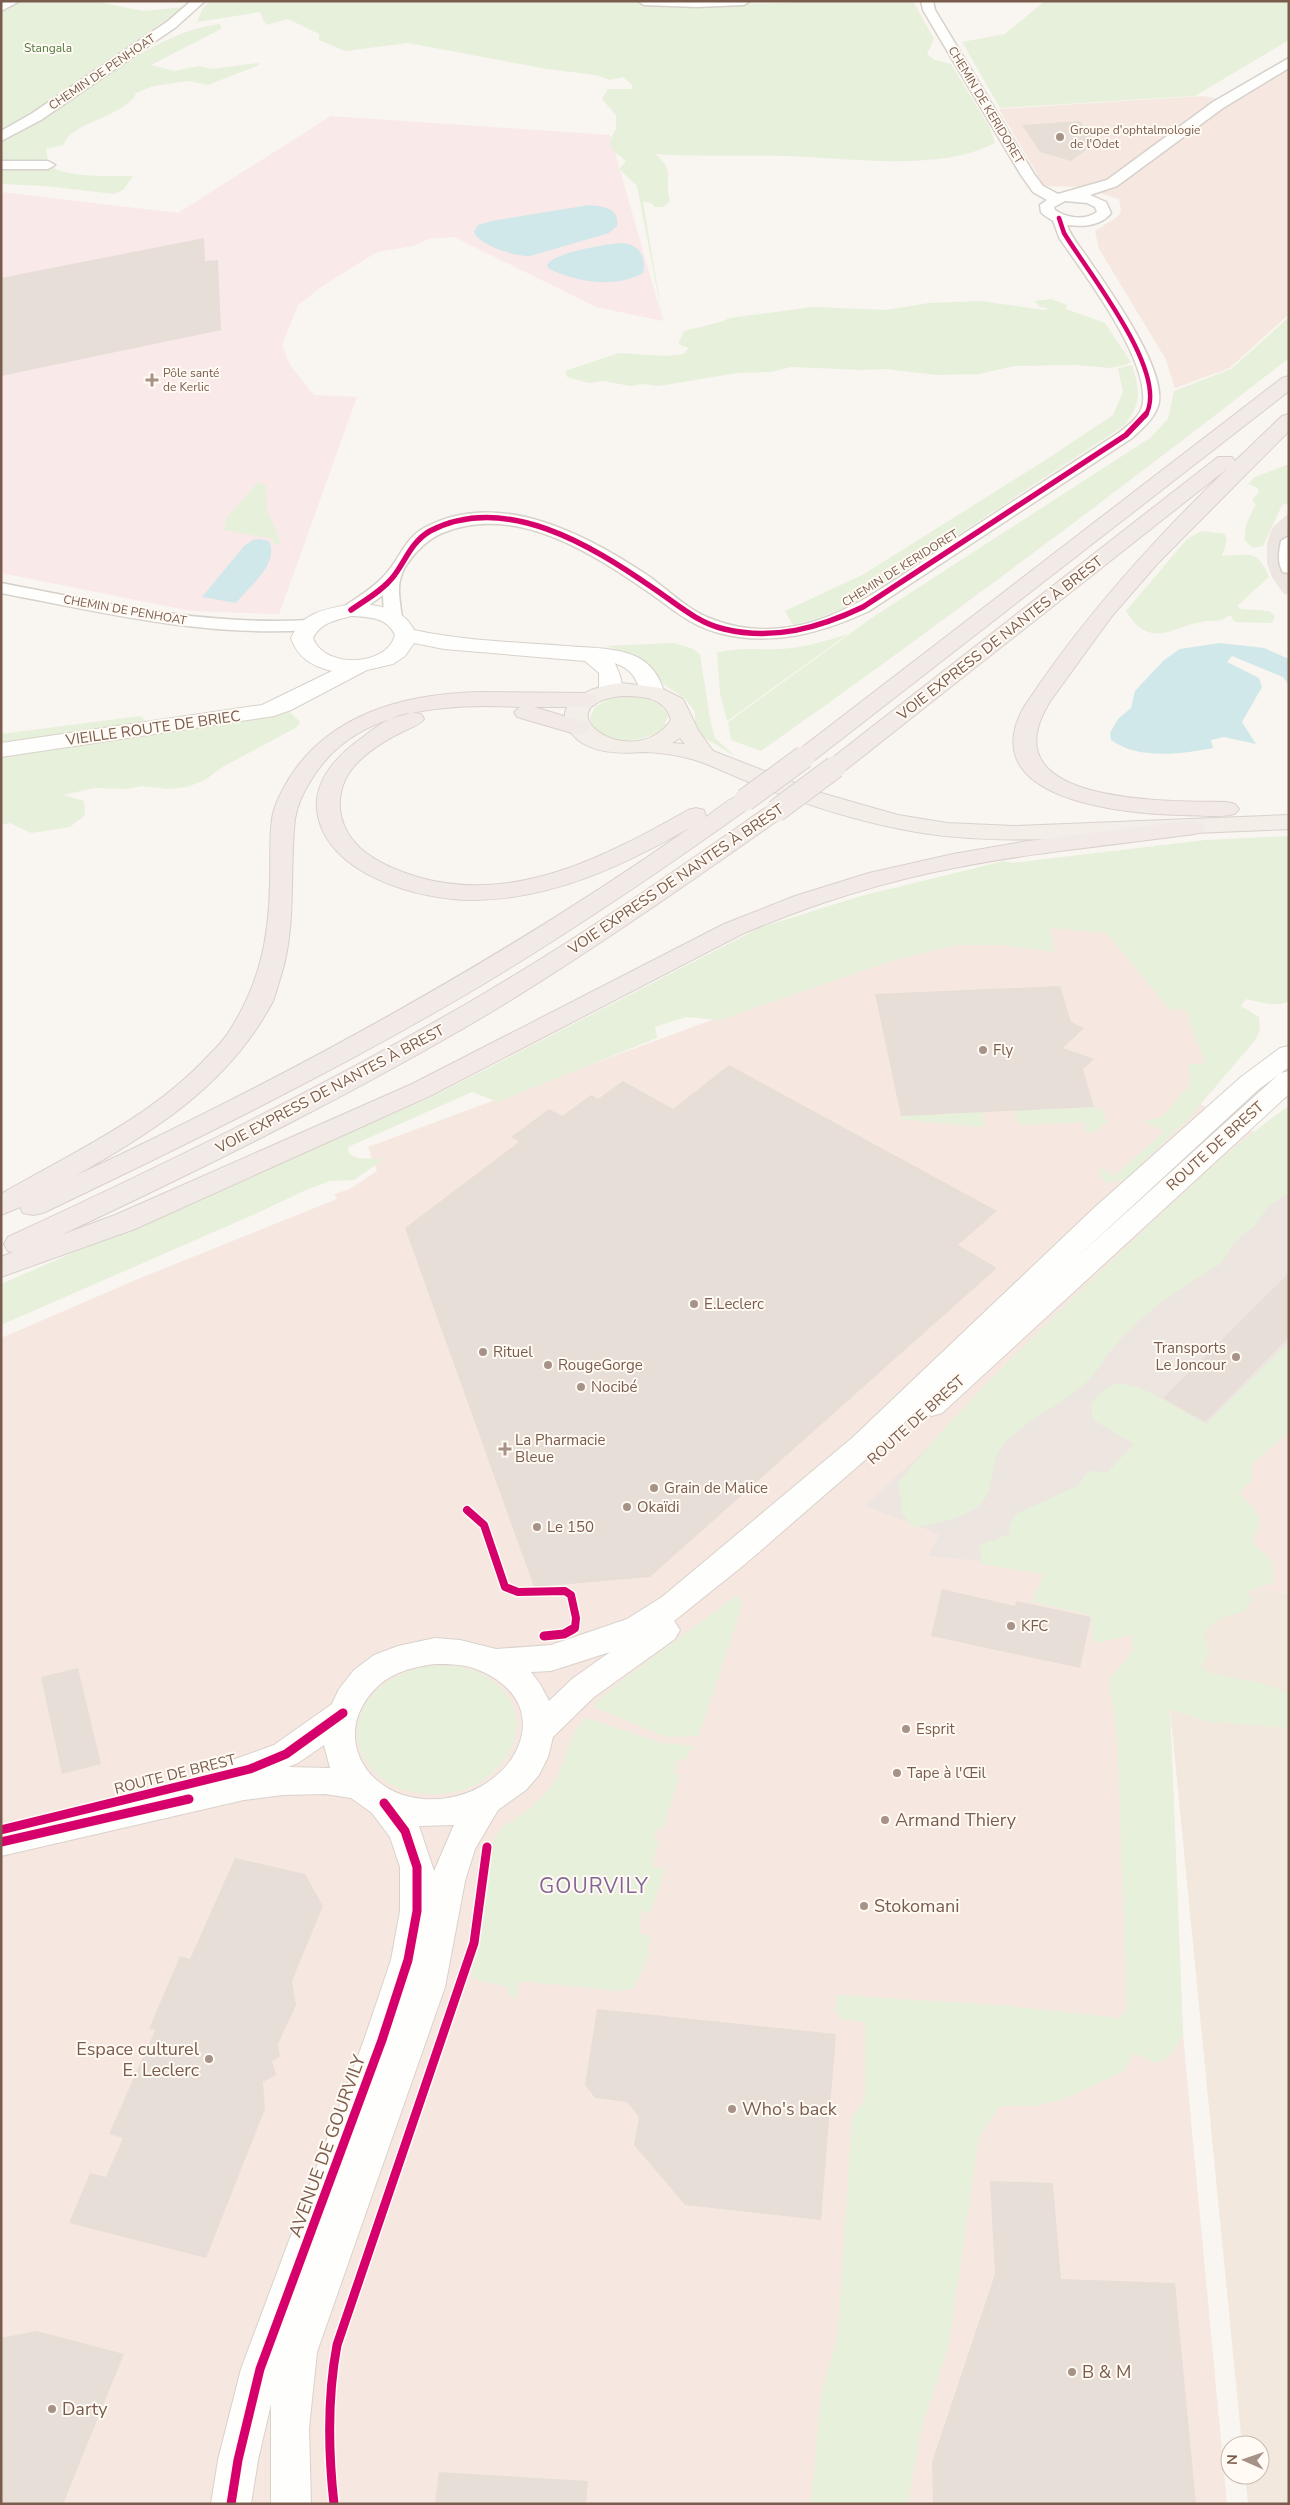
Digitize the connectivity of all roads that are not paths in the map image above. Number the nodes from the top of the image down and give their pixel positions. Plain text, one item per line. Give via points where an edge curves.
1 (14, 1) edge
2 (199, 1) edge
3 (644, 1) edge
4 (744, 1) edge
5 (926, 1) edge
6 (1, 7) edge
7 (1289, 62) edge
8 (1, 137) edge
9 (1, 165) edge
10 (48, 165) dead end
11 (1112, 183) junction
12 (1070, 197) junction
13 (1056, 199) junction
14 (1102, 206) junction
15 (1059, 218) junction
16 (1086, 221) junction
17 (1074, 247) junction
18 (1289, 382) edge
19 (1289, 411) edge
20 (1289, 420) edge
21 (1289, 541) edge
22 (1289, 568) edge
23 (391, 580) junction
24 (1, 588) edge
25 (352, 610) junction
26 (309, 624) junction
27 (399, 626) junction
28 (249, 629) junction
29 (444, 643) junction
30 (306, 651) junction
31 (589, 654) junction
32 (393, 655) junction
33 (359, 666) junction
34 (610, 690) junction
35 (653, 692) junction
36 (301, 694) junction
37 (587, 700) junction
38 (682, 719) junction
39 (579, 728) junction
40 (647, 746) junction
41 (1, 750) edge
42 (705, 756) junction
43 (745, 800) junction
44 (1289, 803) edge
45 (1227, 808) junction
46 (1289, 822) edge
47 (1194, 827) joint
48 (1083, 831) junction
49 (1289, 1039) edge
50 (1289, 1054) edge
51 (1276, 1083) edge
52 (1, 1206) edge
53 (1, 1220) edge
54 (1, 1252) edge
55 (1, 1268) edge
56 (496, 1662) junction
57 (342, 1713) junction
58 (538, 1731) junction
59 (372, 1795) junction
60 (486, 1801) junction
61 (1, 1830) edge
62 (1, 1842) edge
63 (338, 2199) junction
64 (230, 2504) edge
65 (291, 2504) edge

1 - 6 street
2 - 8 street, CHEMIN DE PENHOAT via 172,24 36,117
3 - 4 street via 686,4
5 - 13 street, CHEMIN DE KERIDORET via 1028,176 1038,189
7 - 11 street via 1218,105
9 - 10 street
11 - 12 street
11 - 14 street
12 - 13 street
12 - 14 street via 1090,199
13 - 15 street, CHEMIN DE KERIDORET via 1046,209
14 - 16 street via 1101,216
15 - 16 street
15 - 17 street, CHEMIN DE KERIDORET via 1063,235
16 - 17 street via 1078,232
17 - 23 street, CHEMIN DE KERIDORET via 1144,365 1153,395 1148,413 1126,435 846,616 815,628 787,633 755,634 721,628 682,610 642,580 577,541 533,524 504,519 465,521 432,531 410,550
18 - 43 highway, VOIE EXPRESS DE NANTES À BREST, bridge
19 - 54 highway, VOIE EXPRESS DE NANTES À BREST, bridge via 835,767 594,936 373,1068 178,1170
20 - 45 highway via 1131,579 1036,706 1024,735 1030,761 1039,772 1056,784 1085,796 1121,804
21 - 22 street
23 - 25 street, CHEMIN DE KERIDORET
23 - 27 street
24 - 28 street, CHEMIN DE PENHOAT via 178,620
25 - 26 main road via 320,617
25 - 27 main road via 374,611
26 - 28 street, CHEMIN DE PENHOAT
26 - 30 main road via 301,640
27 - 29 main road
27 - 32 main road via 401,648
28 - 30 street, CHEMIN DE PENHOAT
29 - 31 main road
29 - 32 main road
30 - 33 main road via 331,664
30 - 36 main road via 308,676
31 - 34 main road via 608,668 612,684
31 - 35 main road via 633,662 647,677
32 - 33 main road
33 - 36 main road, VIEILLE ROUTE DE BRIEC
34 - 35 main road
34 - 37 main road
35 - 38 main road via 675,704
36 - 41 main road, VIEILLE ROUTE DE BRIEC via 283,706 266,711
37 - 39 main road via 577,713
37 - 52 highway via 446,700 386,713 333,739 308,764 289,797 284,817 276,953 265,994 234,1047 202,1080 147,1120
38 - 40 main road via 672,736
38 - 42 main road
39 - 40 main road via 598,742 613,746
39 - 43 highway via 545,716 516,711 446,712 410,720 368,744 349,758 337,773 329,793 331,824 349,849 386,874 406,882 451,891 495,892 539,884 594,867 705,811
40 - 42 main road
42 - 48 main road via 821,800 926,827
43 - 53 highway, VOIE EXPRESS DE NANTES À BREST via 550,932 453,990 255,1099
44 - 45 main road
45 - 48 main road
46 - 47 main road
47 - 48 highway
48 - 55 highway via 1028,848 890,876 760,917 412,1094 125,1222
49 - 51 main road, ROUTE DE BREST
50 - 51 main road, ROUTE DE BREST
51 - 56 main road, ROUTE DE BREST via 1062,1253 862,1446 673,1606 638,1628 591,1647 551,1658
51 - 58 main road, ROUTE DE BREST via 811,1515 689,1612 582,1688
56 - 57 main road via 454,1650 410,1654 372,1673 349,1699
56 - 58 main road via 514,1675 528,1692 536,1711
57 - 59 main road, AVENUE DE GOURVILY via 340,1750 347,1768
57 - 61 main road, ROUTE DE BREST via 286,1754 250,1769
58 - 60 main road via 528,1764 503,1791
59 - 60 main road, ROUTE DE BREST via 426,1813 466,1809
59 - 62 main road, ROUTE DE BREST via 310,1780 269,1782
59 - 63 main road, AVENUE DE GOURVILY via 405,1831 415,1855 419,1880 417,1911 402,1983
60 - 63 main road, AVENUE DE GOURVILY via 466,1832 452,1866 436,1960 428,1987
63 - 64 main road, AVENUE DE GOURVILY via 260,2369
63 - 65 main road, AVENUE DE GOURVILY via 292,2380 287,2427

